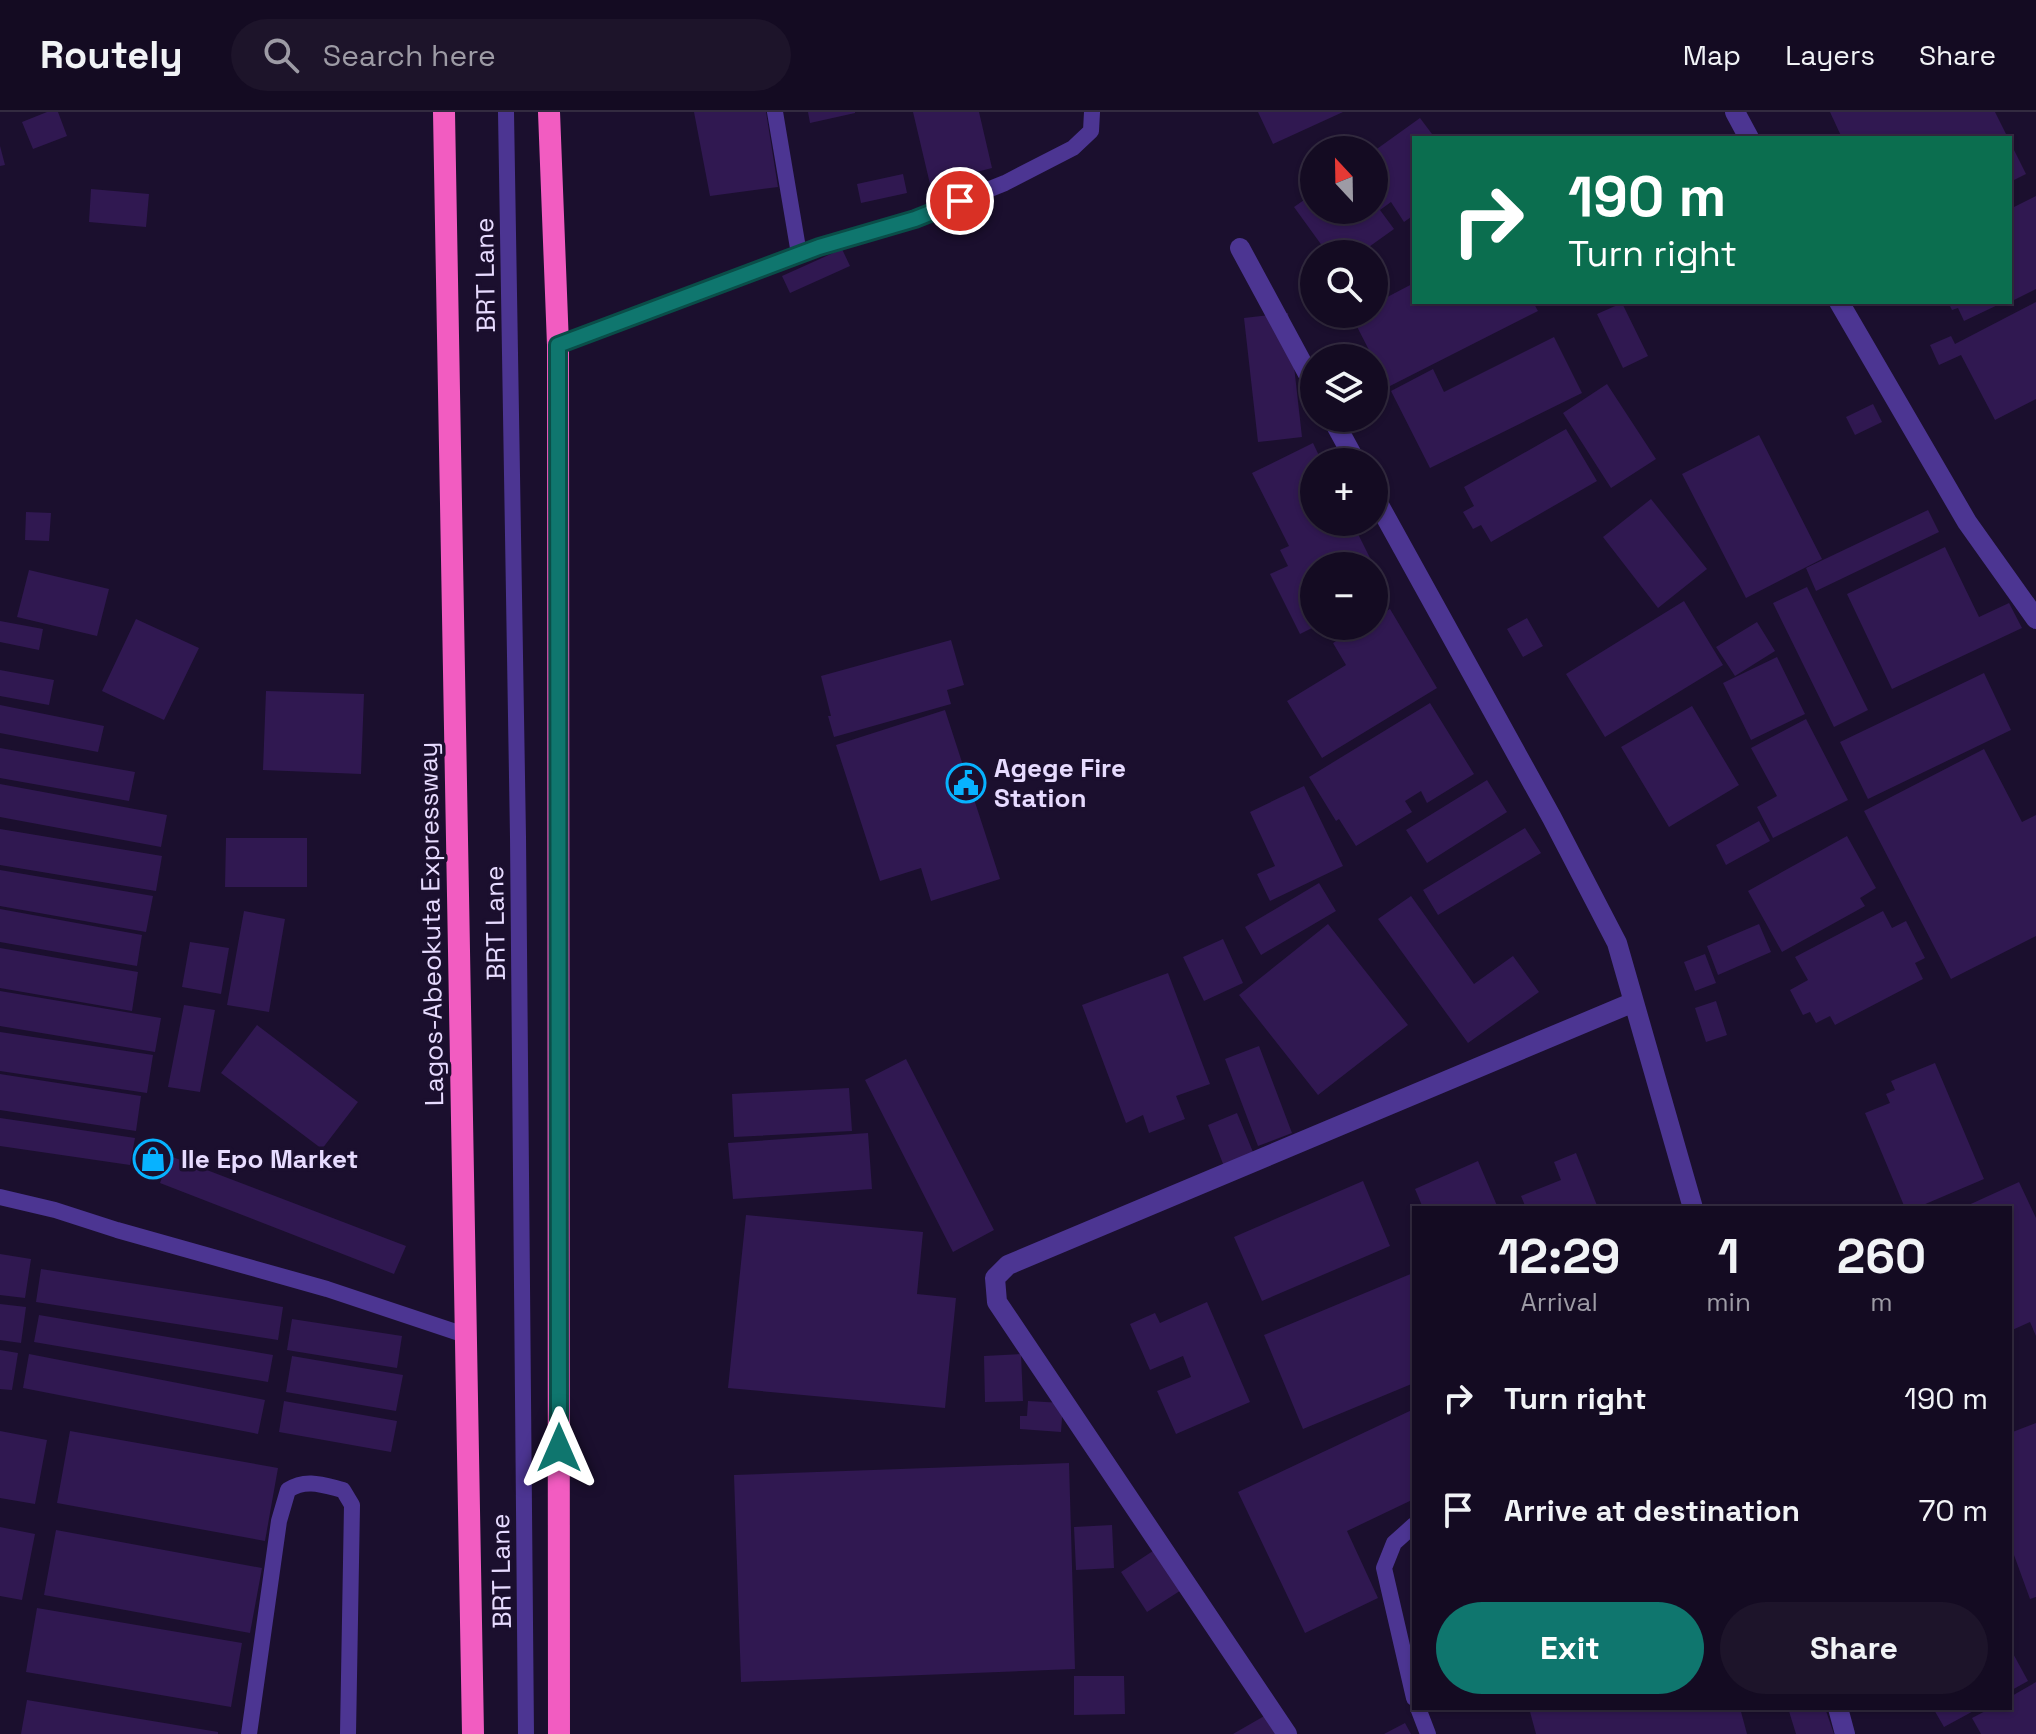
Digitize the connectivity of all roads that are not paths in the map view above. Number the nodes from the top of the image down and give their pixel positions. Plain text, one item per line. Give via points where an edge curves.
1 (444, 112) edge
2 (506, 112) edge
3 (549, 112) edge
4 (775, 112) edge
5 (1092, 112) edge
6 (1735, 112) edge
7 (1748, 136) edge
8 (1240, 248) dead end
9 (799, 254) junction
10 (1840, 304) edge
11 (558, 345) junction
12 (1300, 359) edge
13 (1388, 521) edge
14 (2036, 619) edge
15 (1634, 1002) junction
16 (0, 1197) edge
17 (1692, 1206) edge
18 (468, 1336) junction
19 (1412, 1527) edge
20 (1412, 1689) edge
21 (1419, 1710) edge
22 (1839, 1710) edge
23 (249, 1734) edge
24 (348, 1734) edge
25 (473, 1734) edge
26 (526, 1734) edge
27 (559, 1734) edge
28 (1287, 1734) edge
29 (1428, 1734) edge
30 (1845, 1734) edge

1 - 18 highway, Lagos-Abeokuta Expressway
2 - 26 lane, BRT Lane
3 - 11 highway
4 - 9 lane
5 - 9 lane via 1091,131 1073,148 1005,183 915,219
6 - 7 street
8 - 12 street
9 - 11 lane
10 - 14 street via 1967,522
11 - 27 highway
13 - 15 street via 1590,889 1617,943
15 - 17 street
15 - 28 street via 1008,1265 995,1278 997,1302
16 - 18 lane via 327,1289
18 - 25 highway, Lagos-Abeokuta Expressway
19 - 20 lane via 1394,1543 1384,1568
21 - 29 lane
22 - 30 street
23 - 24 lane via 279,1521 288,1490 299,1483 316,1483 343,1490 352,1505

